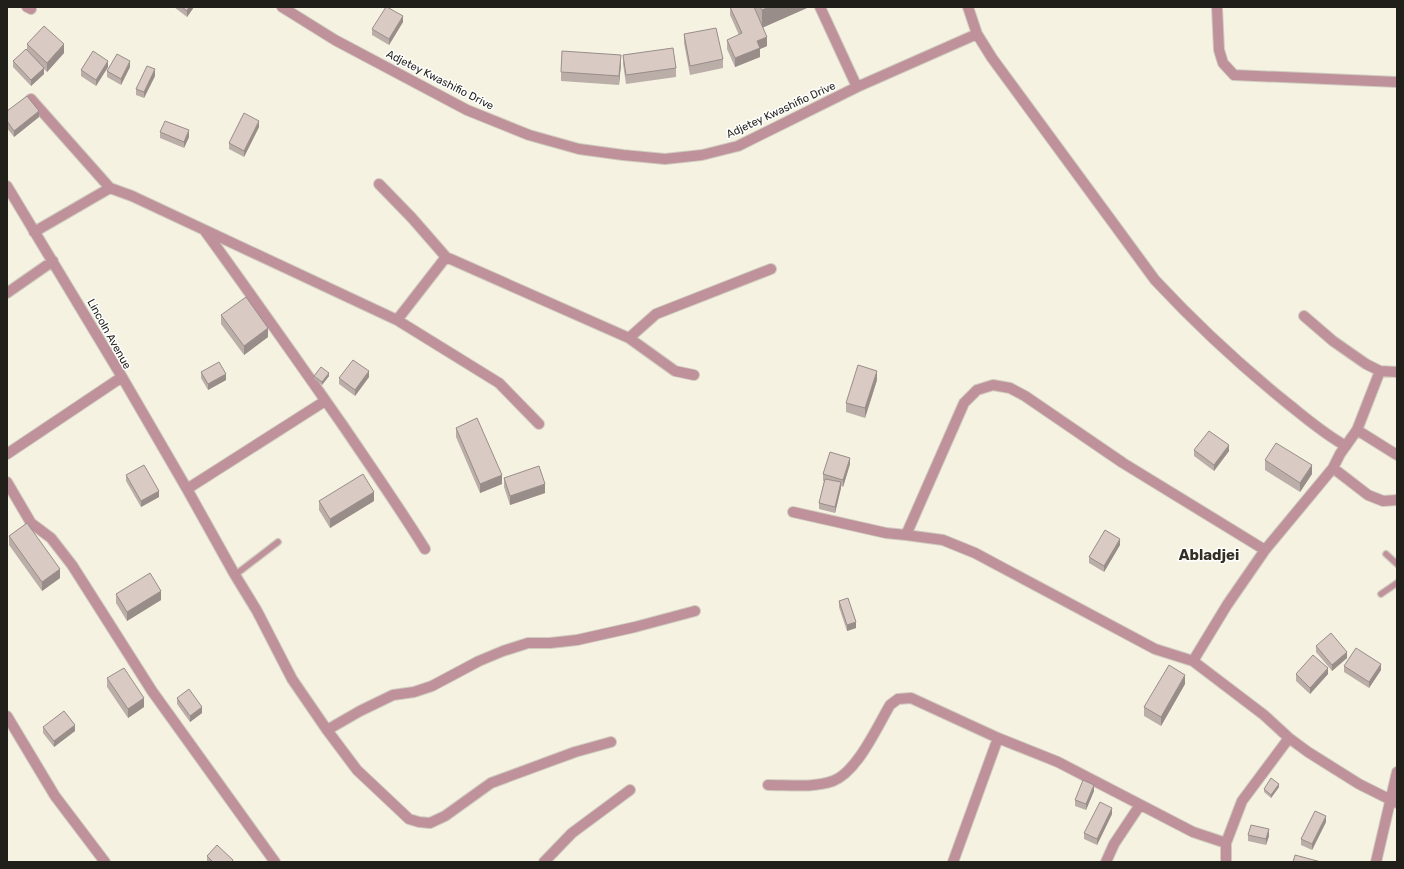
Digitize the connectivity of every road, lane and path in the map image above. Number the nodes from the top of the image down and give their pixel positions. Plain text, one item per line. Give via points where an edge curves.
1 (282, 7) edge
2 (820, 7) edge
3 (968, 7) edge
4 (1217, 7) edge
5 (977, 34) junction
6 (1397, 82) edge
7 (858, 87) junction
8 (31, 99) edge
9 (379, 184) dead end
10 (7, 186) edge
11 (110, 188) junction
12 (204, 229) junction
13 (34, 232) junction
14 (446, 257) junction
15 (53, 261) junction
16 (771, 269) dead end
17 (7, 293) edge
18 (1304, 316) dead end
19 (398, 320) junction
20 (629, 338) junction
21 (1380, 371) junction
22 (1397, 372) edge
23 (694, 374) dead end
24 (122, 377) junction
25 (325, 401) junction
26 (539, 424) dead end
27 (1357, 430) junction
28 (1346, 446) junction
29 (7, 454) edge
30 (1397, 455) edge
31 (1333, 468) junction
32 (7, 482) edge
33 (187, 489) junction
34 (1397, 500) edge
35 (793, 512) dead end
36 (906, 535) junction
37 (278, 542) dead end
38 (425, 549) dead end
39 (1265, 550) junction
40 (1386, 554) dead end
41 (1397, 564) edge
42 (235, 575) junction
43 (1397, 583) edge
44 (1381, 594) dead end
45 (695, 611) dead end
46 (1193, 661) junction
47 (7, 716) edge
48 (327, 730) junction
49 (998, 738) junction
50 (1289, 738) junction
51 (611, 742) dead end
52 (1397, 772) edge
53 (768, 785) dead end
54 (630, 790) dead end
55 (1394, 801) edge
56 (1140, 805) junction
57 (1226, 843) junction
58 (105, 862) edge
59 (275, 862) edge
60 (544, 862) edge
61 (953, 862) edge
62 (1106, 862) edge
63 (1226, 862) edge
64 (1376, 862) edge

1 - 7 street, Adjetey Kwashifio Drive via 335,40 467,110 529,135 579,149 665,159 702,155 738,146
2 - 7 street
3 - 5 street
4 - 6 street via 1219,50 1223,63 1234,74
5 - 7 street, Adjetey Kwashifio Drive
5 - 28 street via 1155,280 1221,347 1328,436
8 - 11 street
9 - 14 street
10 - 13 street, Lincoln Avenue
11 - 12 street
11 - 13 street
12 - 19 street
12 - 25 street
13 - 15 street, Lincoln Avenue
14 - 19 street
14 - 20 street
15 - 17 street
15 - 24 street, Lincoln Avenue
16 - 20 street via 656,314
18 - 21 street via 1333,341
19 - 26 street via 499,383
20 - 23 street via 674,371
21 - 22 street
21 - 27 street
24 - 29 street, Lincoln Avenue
24 - 33 street
25 - 33 street
25 - 38 street
27 - 28 street
27 - 30 street
28 - 31 street
31 - 34 street via 1368,495 1383,501
31 - 39 street
32 - 59 street via 31,523 51,538 72,565 152,690
33 - 42 street
35 - 36 street via 886,533
36 - 39 street via 964,403 977,390 993,385 1010,388 1025,396 1123,463
36 - 46 street via 943,540 974,553 1155,649
37 - 42 lane
39 - 46 street
40 - 41 lane
42 - 48 street via 292,679
43 - 44 lane
45 - 48 street via 577,640 528,643 502,651 432,686 393,695
46 - 50 street via 1264,715
47 - 58 street via 55,796
48 - 51 street via 357,770 409,819 419,822 430,822 445,816 491,783 575,752
49 - 53 street via 911,698 898,699 890,705 858,760 847,773 833,781 813,785
49 - 56 street via 1058,762
49 - 61 street
50 - 55 street via 1359,784
50 - 57 street via 1242,801
52 - 55 street
54 - 60 street via 572,833
55 - 64 street
56 - 57 street via 1192,832
56 - 62 street via 1114,844
57 - 63 street

